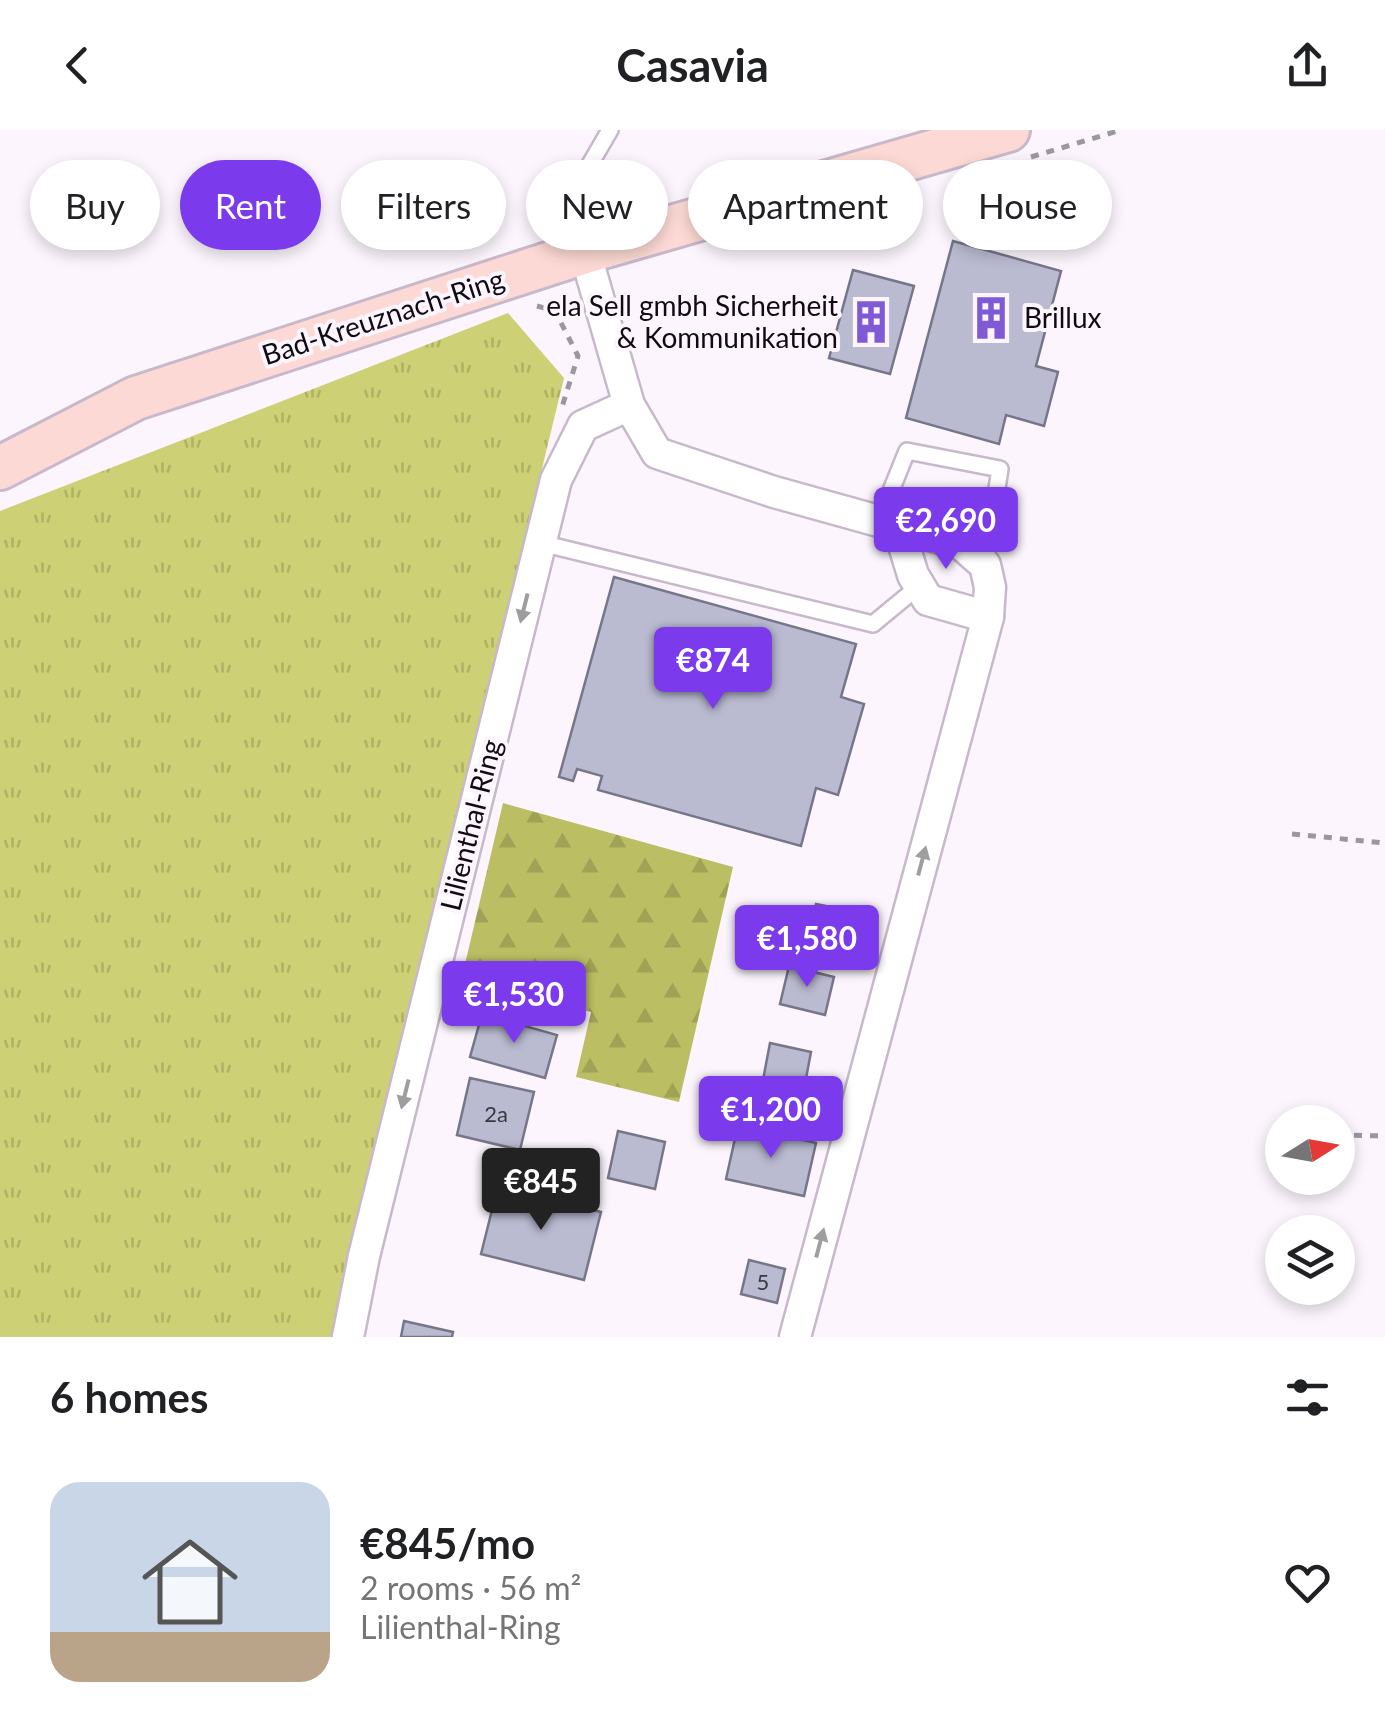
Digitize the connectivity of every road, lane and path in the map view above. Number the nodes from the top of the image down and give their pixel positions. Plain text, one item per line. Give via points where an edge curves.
1 (610, 130) edge
2 (1122, 130) edge
3 (1013, 146) edge
4 (590, 269) junction
5 (534, 305) dead end
6 (629, 405) junction
7 (0, 468) edge
8 (888, 526) junction
9 (540, 542) junction
10 (985, 566) junction
11 (919, 586) junction
12 (988, 616) junction
13 (1292, 834) dead end
14 (1385, 842) edge
15 (1355, 1136) edge
16 (1385, 1136) edge
17 (348, 1337) edge
18 (795, 1337) edge

1 - 4 lane via 589,166
2 - 3 path
3 - 4 main road, Bad-Kreuznach-Ring
4 - 5 path
4 - 6 street
4 - 7 main road, Bad-Kreuznach-Ring via 136,398
6 - 8 street via 657,454
6 - 9 street, Lilienthal-Ring via 583,426 556,480
8 - 10 street via 960,544
8 - 10 lane via 907,451 1000,470
8 - 11 street
9 - 11 lane via 873,624
9 -> 17 street, Lilienthal-Ring
10 - 12 street
11 - 12 street via 928,600
18 -> 12 street
13 - 14 path
15 - 16 path

